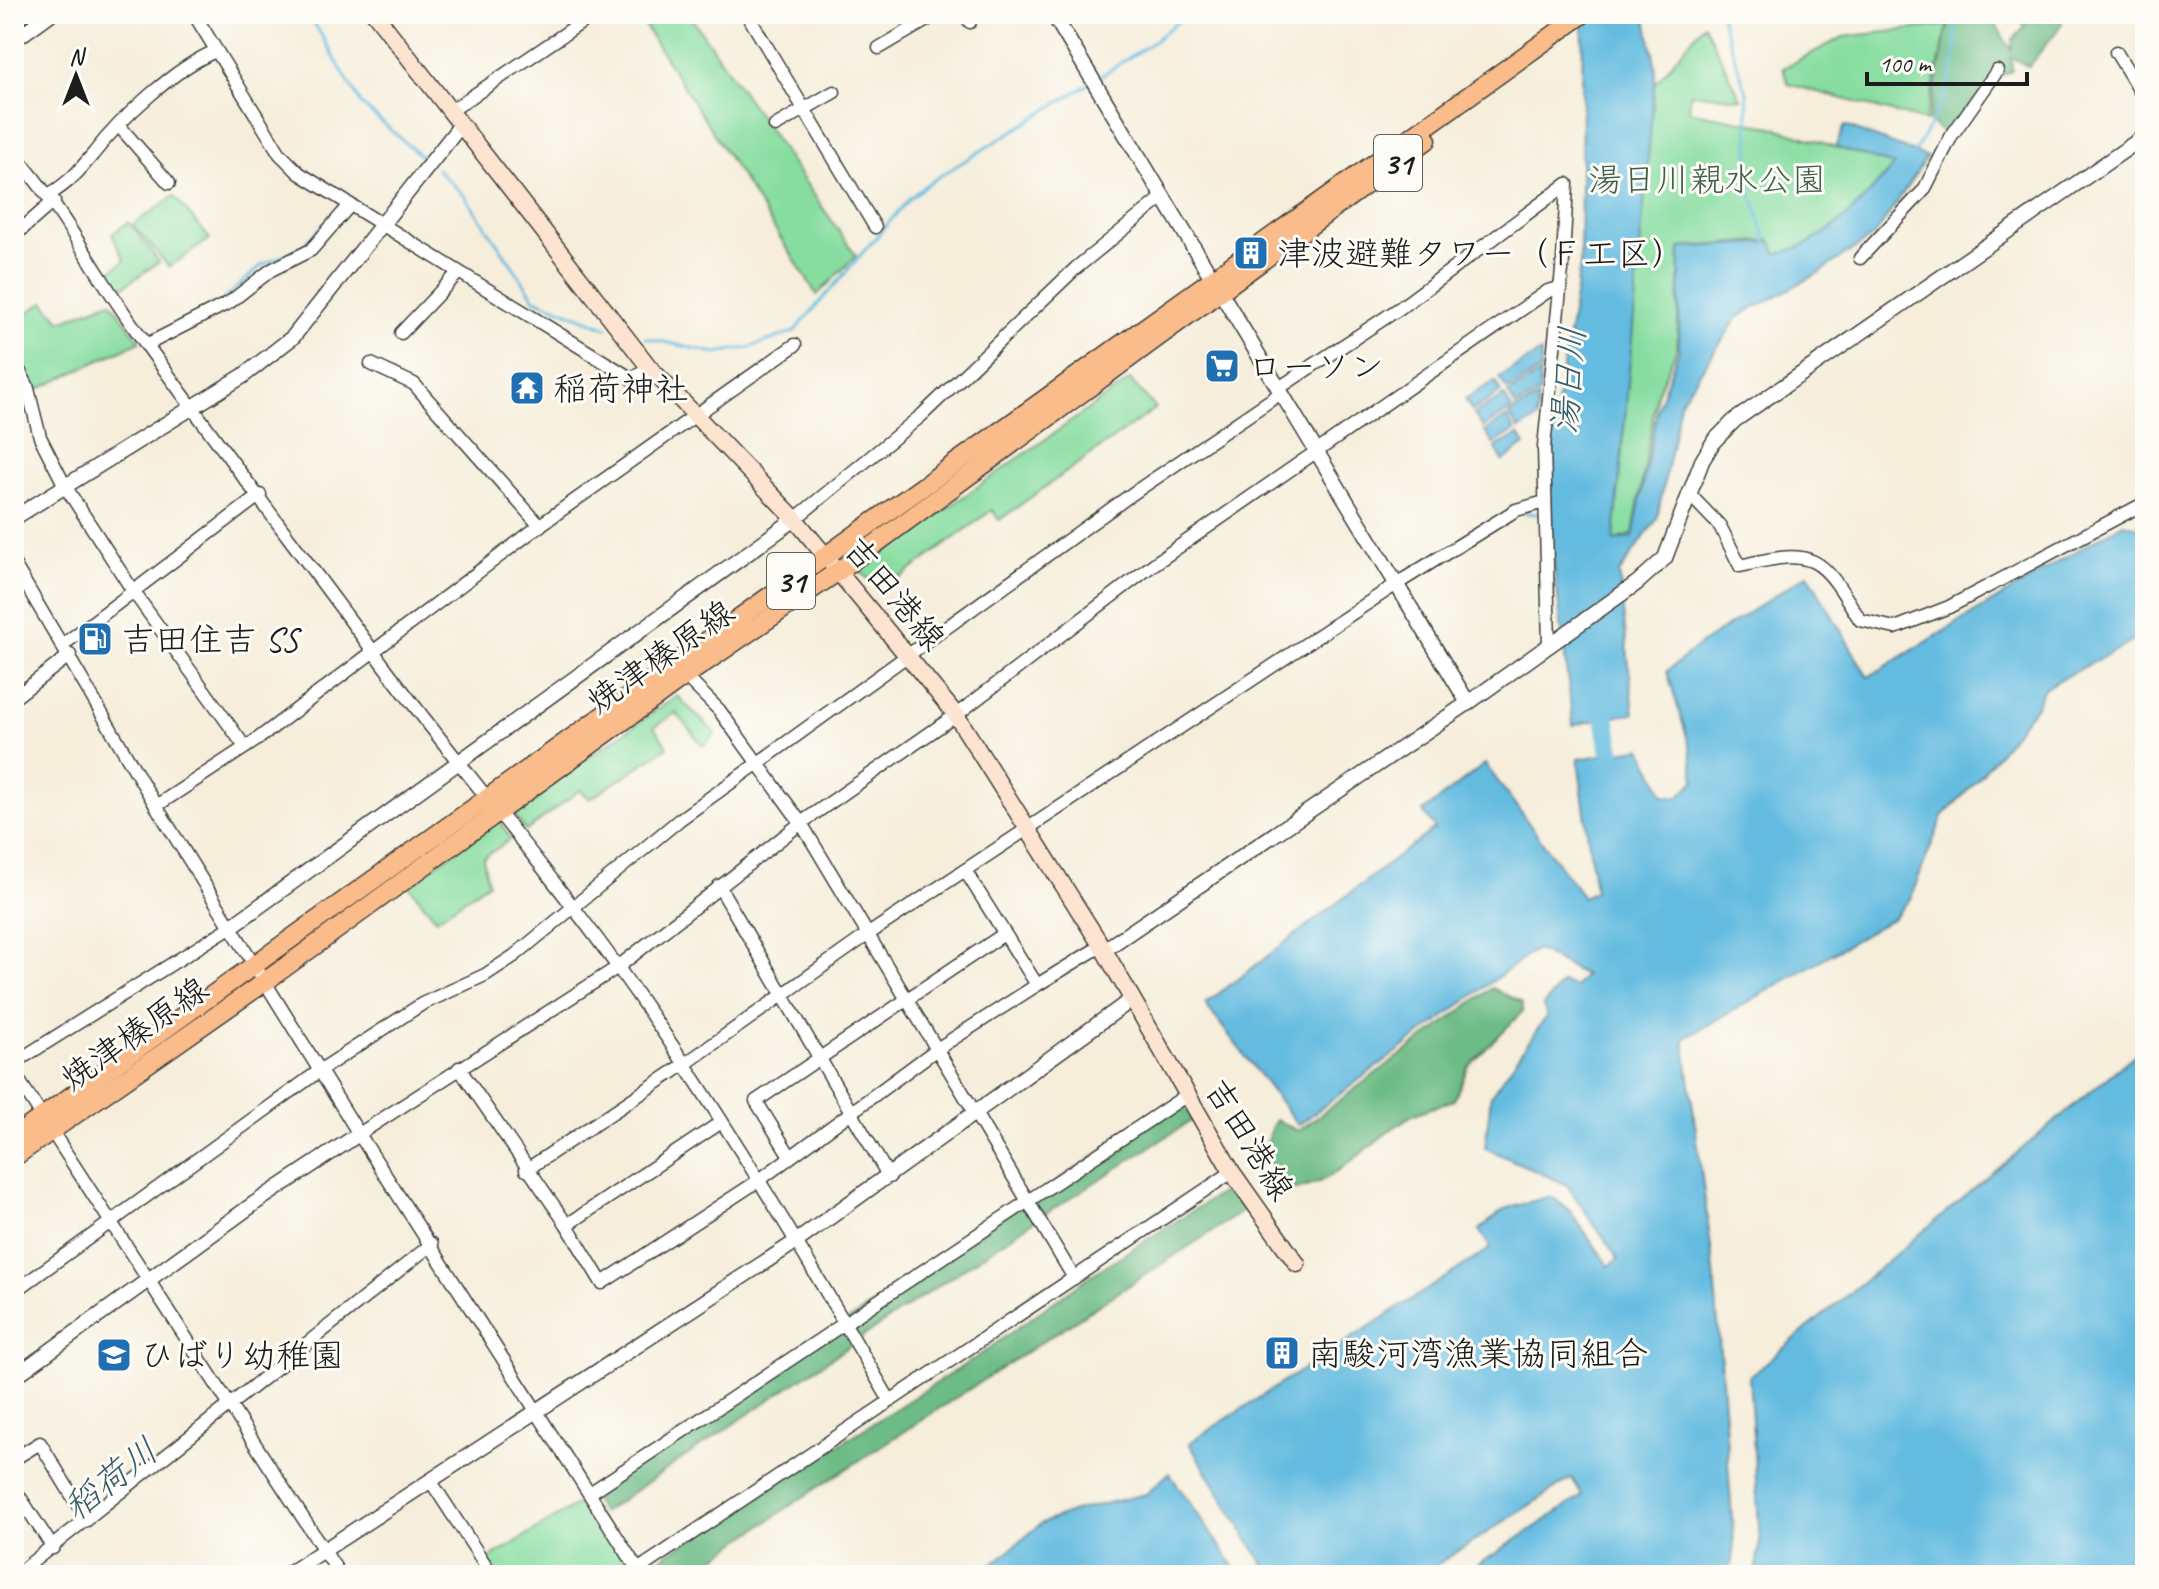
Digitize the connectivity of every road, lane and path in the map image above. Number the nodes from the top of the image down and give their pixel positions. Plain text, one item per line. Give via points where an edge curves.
1 (50, 14) edge
2 (194, 14) edge
3 (375, 14) edge
4 (594, 14) edge
5 (747, 14) edge
6 (937, 14) edge
7 (1053, 14) edge
8 (1583, 14) edge
9 (14, 40) edge
10 (879, 48) dead end
11 (216, 51) junction
12 (2116, 52) dead end
13 (1997, 71) dead end
14 (834, 92) dead end
15 (2145, 99) edge
16 (804, 109) junction
17 (454, 119) junction
18 (775, 126) dead end
19 (120, 127) junction
20 (2145, 136) edge
21 (14, 154) edge
22 (169, 183) dead end
23 (52, 198) junction
24 (1162, 198) junction
25 (350, 205) junction
26 (381, 225) junction
27 (875, 227) dead end
28 (14, 236) edge
29 (1860, 258) dead end
30 (458, 273) junction
31 (1217, 284) junction
32 (1560, 288) junction
33 (401, 333) dead end
34 (146, 345) junction
35 (795, 345) dead end
36 (14, 361) edge
37 (371, 364) dead end
38 (649, 367) junction
39 (1280, 390) junction
40 (192, 408) junction
41 (693, 415) junction
42 (1318, 451) junction
43 (65, 486) junction
44 (260, 495) junction
45 (1690, 495) junction
46 (1545, 502) junction
47 (2145, 503) edge
48 (14, 518) edge
49 (795, 519) junction
50 (540, 526) junction
51 (825, 557) junction
52 (14, 564) edge
53 (837, 572) junction
54 (1398, 583) junction
55 (133, 591) junction
56 (1551, 643) junction
57 (67, 649) junction
58 (375, 653) junction
59 (908, 655) junction
60 (685, 676) junction
61 (14, 698) edge
62 (1468, 703) junction
63 (956, 715) junction
64 (245, 747) junction
65 (461, 763) junction
66 (760, 763) junction
67 (493, 803) junction
68 (156, 806) junction
69 (801, 823) junction
70 (1027, 830) junction
71 (966, 872) junction
72 (719, 886) junction
73 (575, 908) junction
74 (232, 926) junction
75 (1004, 934) junction
76 (867, 935) junction
77 (1103, 948) junction
78 (618, 967) junction
79 (261, 973) junction
80 (1037, 985) junction
81 (784, 993) junction
82 (908, 1000) junction
83 (1131, 1000) junction
84 (937, 1049) junction
85 (818, 1058) junction
86 (14, 1063) edge
87 (685, 1064) junction
88 (459, 1068) junction
89 (322, 1069) junction
90 (14, 1073) edge
91 (1187, 1095) junction
92 (851, 1112) junction
93 (976, 1115) junction
94 (720, 1123) junction
95 (45, 1124) junction
96 (359, 1134) junction
97 (14, 1137) edge
98 (790, 1156) junction
99 (14, 1157) edge
100 (526, 1170) junction
101 (1232, 1172) junction
102 (889, 1177) junction
103 (758, 1181) junction
104 (1030, 1201) junction
105 (109, 1223) junction
106 (567, 1225) junction
107 (797, 1241) junction
108 (432, 1244) junction
109 (1297, 1264) dead end
110 (1074, 1278) junction
111 (148, 1283) junction
112 (14, 1292) edge
113 (844, 1323) junction
114 (14, 1377) edge
115 (890, 1401) junction
116 (228, 1405) junction
117 (538, 1411) junction
118 (14, 1459) edge
119 (430, 1480) junction
120 (14, 1488) edge
121 (590, 1493) junction
122 (87, 1520) junction
123 (53, 1548) junction
124 (324, 1548) junction
125 (634, 1572) edge
126 (16, 1574) edge
127 (286, 1575) edge
128 (340, 1575) edge
129 (492, 1575) edge

1 - 9 street
2 - 11 street
3 - 17 main road, 吉田港線
4 - 17 street
5 - 16 street
6 - 10 street
7 - 24 street
8 - 31 main road, 焼津榛原線 / 31 via 1391,169
11 - 19 street via 197,58
11 - 25 street via 280,154 299,173
12 - 15 street
13 - 29 street via 1952,135 1924,190
14 - 16 street
16 - 18 street
16 - 27 street
17 - 26 street
17 - 38 main road, 吉田港線
19 - 22 street
19 - 23 street
20 - 45 street via 1735,420 1714,441
21 - 23 street
23 - 28 street
23 - 34 street
24 - 31 street
24 - 49 street via 1076,268 922,415
25 - 26 street
25 - 34 street via 311,250 271,270 230,302
26 - 30 street
26 - 40 street via 293,337
30 - 33 street
30 - 38 street via 632,379
31 - 39 street
31 - 51 main road, 焼津榛原線 / 31
31 - 53 main road, 焼津榛原線 / 31
32 - 39 street via 1567,184
32 - 42 street via 1548,291
32 - 46 street via 1544,447
34 - 40 street
35 - 41 street
36 - 43 street via 27,385 40,437
37 - 50 street via 414,384
38 - 41 main road, 吉田港線
39 - 42 street
39 - 59 street
40 - 43 street
40 - 44 street
41 - 49 main road, 吉田港線
41 - 50 street
42 - 54 street
42 - 63 street via 1154,564
43 - 48 street
43 - 55 street
44 - 55 street
44 - 58 street
45 - 47 street via 1720,526 1740,566 1787,554 1828,568 1860,620 1895,628 1949,607
45 - 56 street via 1665,558
46 - 54 street via 1516,510
46 - 56 street
49 - 51 main road, 吉田港線
49 - 65 street
50 - 58 street
51 - 53 main road, 吉田港線
51 - 67 main road, 焼津榛原線 / 31
52 - 57 street
53 - 59 main road, 吉田港線
53 - 60 main road, 焼津榛原線 / 31
54 - 62 street
54 - 70 street
55 - 57 street
55 - 64 street
56 - 62 street
57 - 61 street
57 - 68 street
58 - 64 street
58 - 65 street
59 - 63 main road, 吉田港線
59 - 66 street
60 - 66 street
60 - 67 main road, 焼津榛原線 / 31
62 - 77 street
63 - 69 street
63 - 70 main road, 吉田港線
64 - 68 street
65 - 67 street
65 - 74 street
66 - 69 street
66 - 73 street via 679,820
67 - 73 street
67 - 79 main road, 焼津榛原線 / 31
68 - 74 street
69 - 72 street
69 - 76 street
70 - 71 street
70 - 77 main road, 吉田港線
71 - 75 street
71 - 76 street
72 - 78 street
72 - 81 street
73 - 78 street
73 - 89 street via 485,975 422,1004
74 - 79 street
74 - 86 street
75 - 80 street
75 - 82 street
76 - 81 street
76 - 82 street
77 - 80 street
77 - 83 main road, 吉田港線
78 - 87 street
78 - 88 street
79 - 89 street
79 - 95 main road, 焼津榛原線 / 31
80 - 84 street
81 - 85 street
81 - 87 street
82 - 84 street
82 - 85 street
83 - 91 main road, 吉田港線
83 - 93 street
84 - 92 street
84 - 93 street
85 - 92 street
85 - 98 street via 756,1101
87 - 94 street
87 - 100 street
88 - 96 street
88 - 100 street
89 - 96 street
89 - 105 street
90 - 95 street
91 - 101 main road, 吉田港線
91 - 104 street
92 - 98 street
92 - 102 street
93 - 102 street
93 - 104 street
94 - 103 street
94 - 106 street
95 - 97 main road, 焼津榛原線 / 31
95 - 99 main road, 焼津榛原線 / 31
95 - 105 street
96 - 108 street
96 - 111 street
98 - 103 street
100 - 106 street
101 - 109 main road, 吉田港線
101 - 110 street
102 - 107 street
103 - 106 street via 602,1283
103 - 107 street
104 - 110 street
104 - 113 street
105 - 111 street
105 - 112 street
107 - 113 street
107 - 117 street
108 - 116 street
108 - 117 street
110 - 115 street
111 - 114 street
111 - 116 street
113 - 115 street
113 - 121 street
115 - 125 street
116 - 122 street
116 - 124 street
117 - 119 street
117 - 121 street
118 - 122 street via 40,1443
119 - 124 street
119 - 129 street
120 - 123 street
121 - 125 street
122 - 123 street
123 - 126 street
124 - 127 street
124 - 128 street

